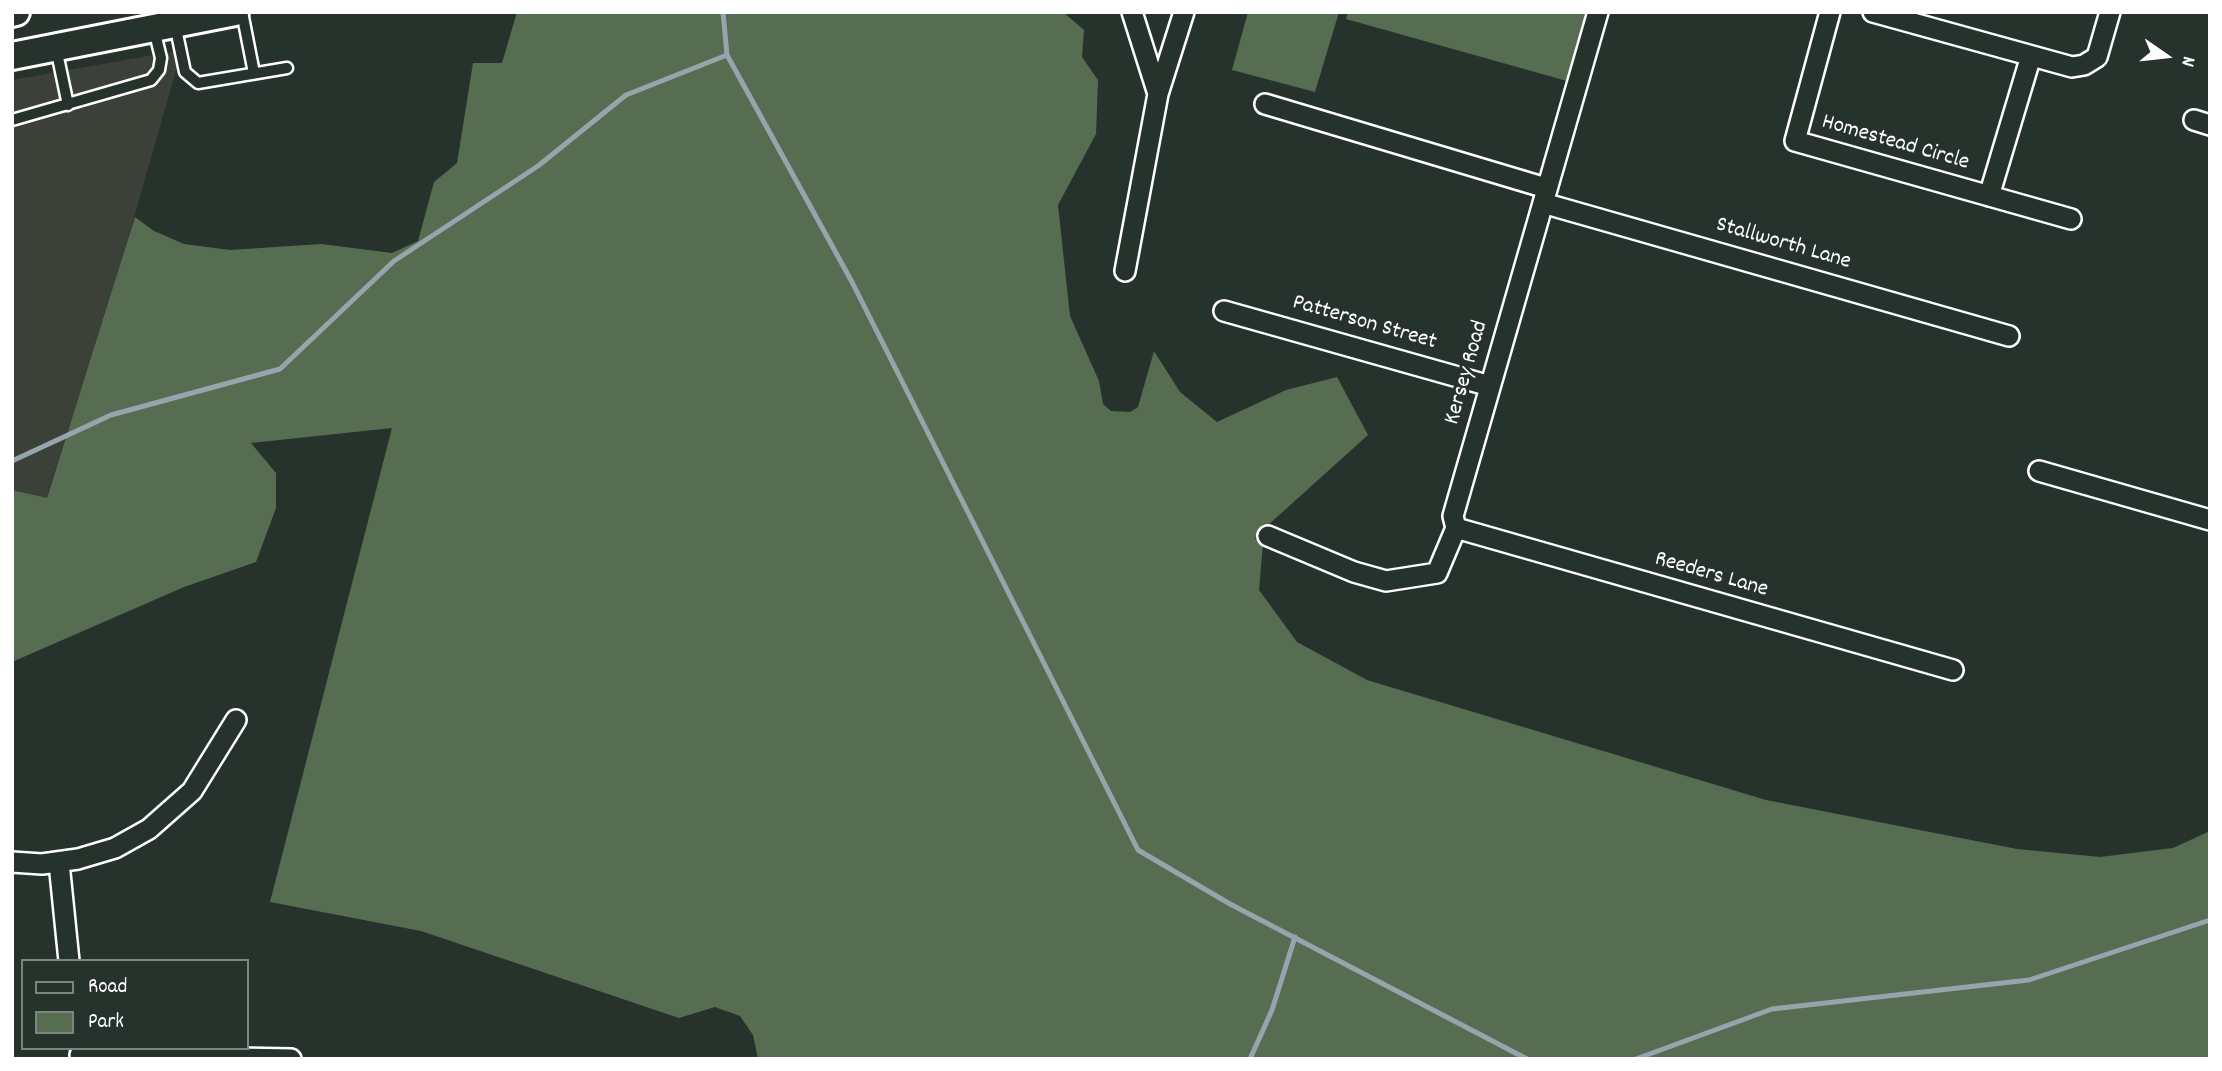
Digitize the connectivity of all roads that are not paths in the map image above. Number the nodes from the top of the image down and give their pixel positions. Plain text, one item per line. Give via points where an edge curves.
1 (234, 12) edge
2 (242, 12) edge
3 (1132, 12) edge
4 (1184, 12) edge
5 (1598, 12) edge
6 (1830, 12) edge
7 (1873, 12) edge
8 (2110, 12) edge
9 (167, 22) edge
10 (56, 48) junction
11 (12, 56) edge
12 (2031, 56) junction
13 (287, 68) dead end
14 (254, 73) junction
15 (1158, 94) junction
16 (1265, 104) dead end
17 (68, 105) junction
18 (12, 120) edge
19 (1545, 196) junction
20 (1989, 196) junction
21 (2071, 219) dead end
22 (1125, 271) dead end
23 (1224, 311) dead end
24 (2009, 336) dead end
25 (1490, 386) junction
26 (2039, 471) dead end
27 (2210, 520) edge
28 (1456, 528) junction
29 (1268, 536) dead end
30 (1953, 670) dead end
31 (236, 720) dead end
32 (12, 862) edge
33 (59, 863) junction
34 (69, 959) edge
35 (79, 1054) edge
36 (290, 1059) edge

1 - 9 main road
2 - 14 lane
3 - 15 street
4 - 15 street
5 - 19 street, Kersey Road
6 - 20 street, Homestead Circle via 1795,141
7 - 12 street
8 - 12 street via 2097,57 2084,65 2072,67
9 - 10 main road
9 - 14 lane via 186,72 198,83
9 - 17 lane via 159,70 151,80
10 - 11 main road
10 - 17 lane
12 - 20 street, Homestead Circle
13 - 14 lane
15 - 22 street
16 - 19 street, Stallworth Lane
17 - 18 lane
19 - 24 street, Stallworth Lane
19 - 25 street, Kersey Road
20 - 21 street, Homestead Circle
23 - 25 street, Patterson Street
25 - 28 street, Kersey Road via 1453,516
26 - 27 street
28 - 29 street, Kersey Road via 1437,573 1387,581
28 - 30 street, Reeders Lane
31 - 33 street via 204,776 164,818 115,848
32 - 33 street
33 - 34 street
35 - 36 street

